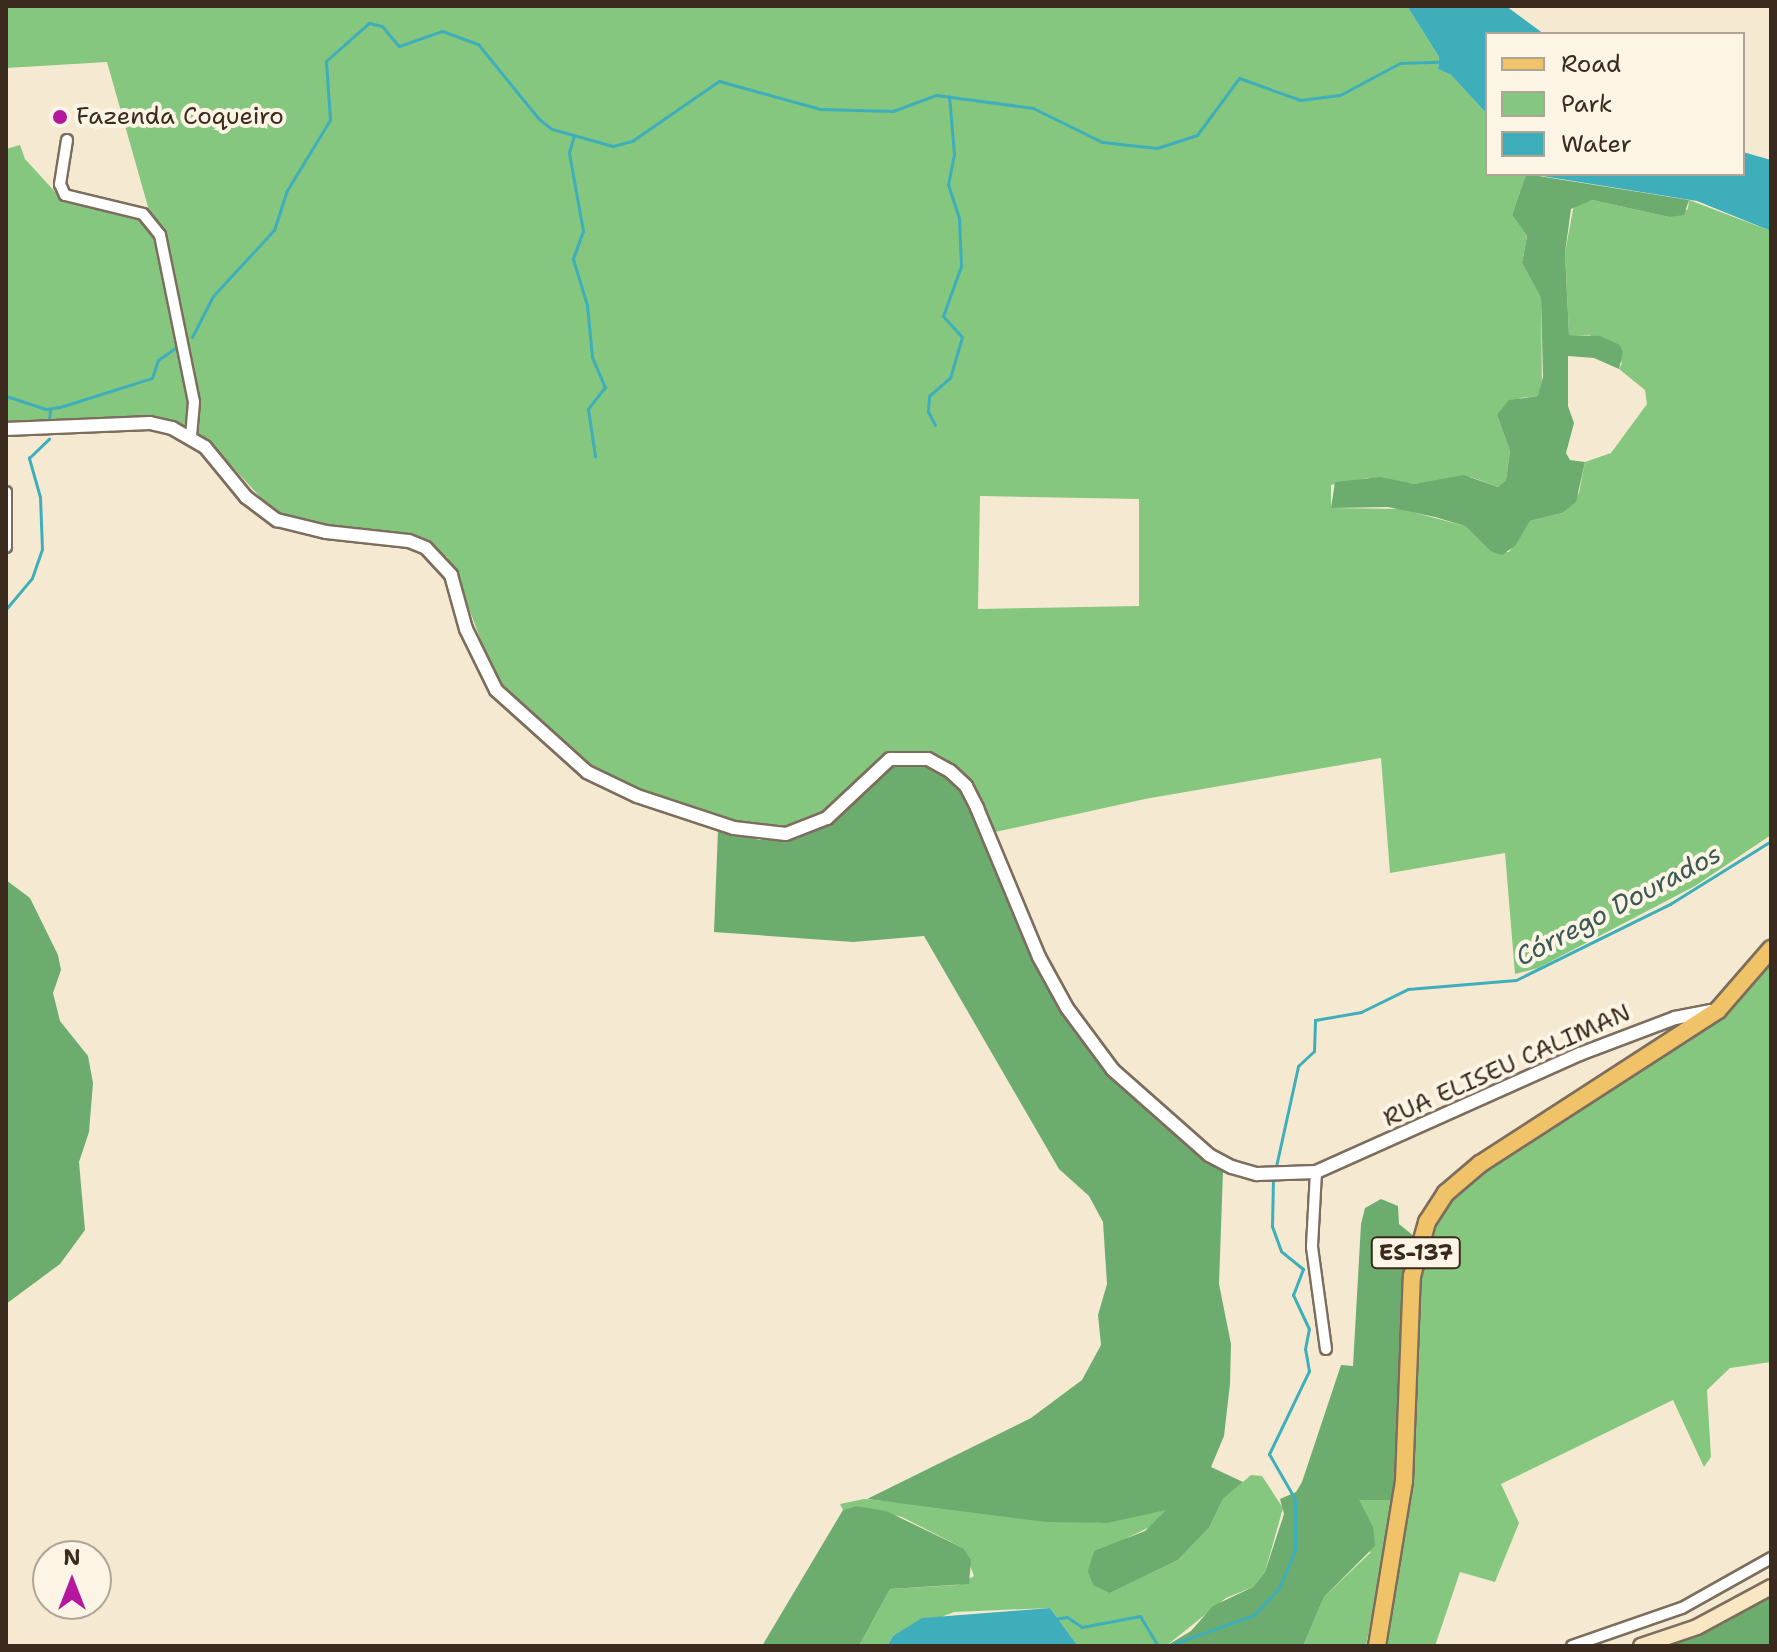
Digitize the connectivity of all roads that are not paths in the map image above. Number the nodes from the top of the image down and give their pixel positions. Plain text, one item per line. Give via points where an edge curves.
1 (67, 140) dead end
2 (6, 429) edge
3 (191, 437) junction
4 (6, 492) edge
5 (6, 547) edge
6 (1771, 949) edge
7 (1718, 1010) junction
8 (1316, 1172) junction
9 (1326, 1349) dead end
10 (1771, 1558) edge
11 (1771, 1587) edge
12 (1377, 1646) edge
13 (1572, 1646) edge
14 (1641, 1646) edge

1 - 3 street via 60,184 65,195 143,214 160,235 194,402
2 - 3 street via 150,423
3 - 8 street via 246,497 277,520 326,532 409,541 442,560 481,666 496,690 587,772 637,796 734,828 786,834 827,818 890,759 928,759 950,771 977,808 1039,957 1067,1008 1113,1070 1209,1155 1232,1167 1274,1174
4 - 5 street
6 - 7 main road, ES-137
7 - 8 street, RUA ELISEU CALIMAN via 1622,1037
7 - 12 main road, ES-137 via 1480,1164 1446,1193 1427,1222 1412,1276 1404,1481
8 - 9 street via 1312,1247
10 - 13 street via 1682,1608
11 - 14 main road via 1697,1627

